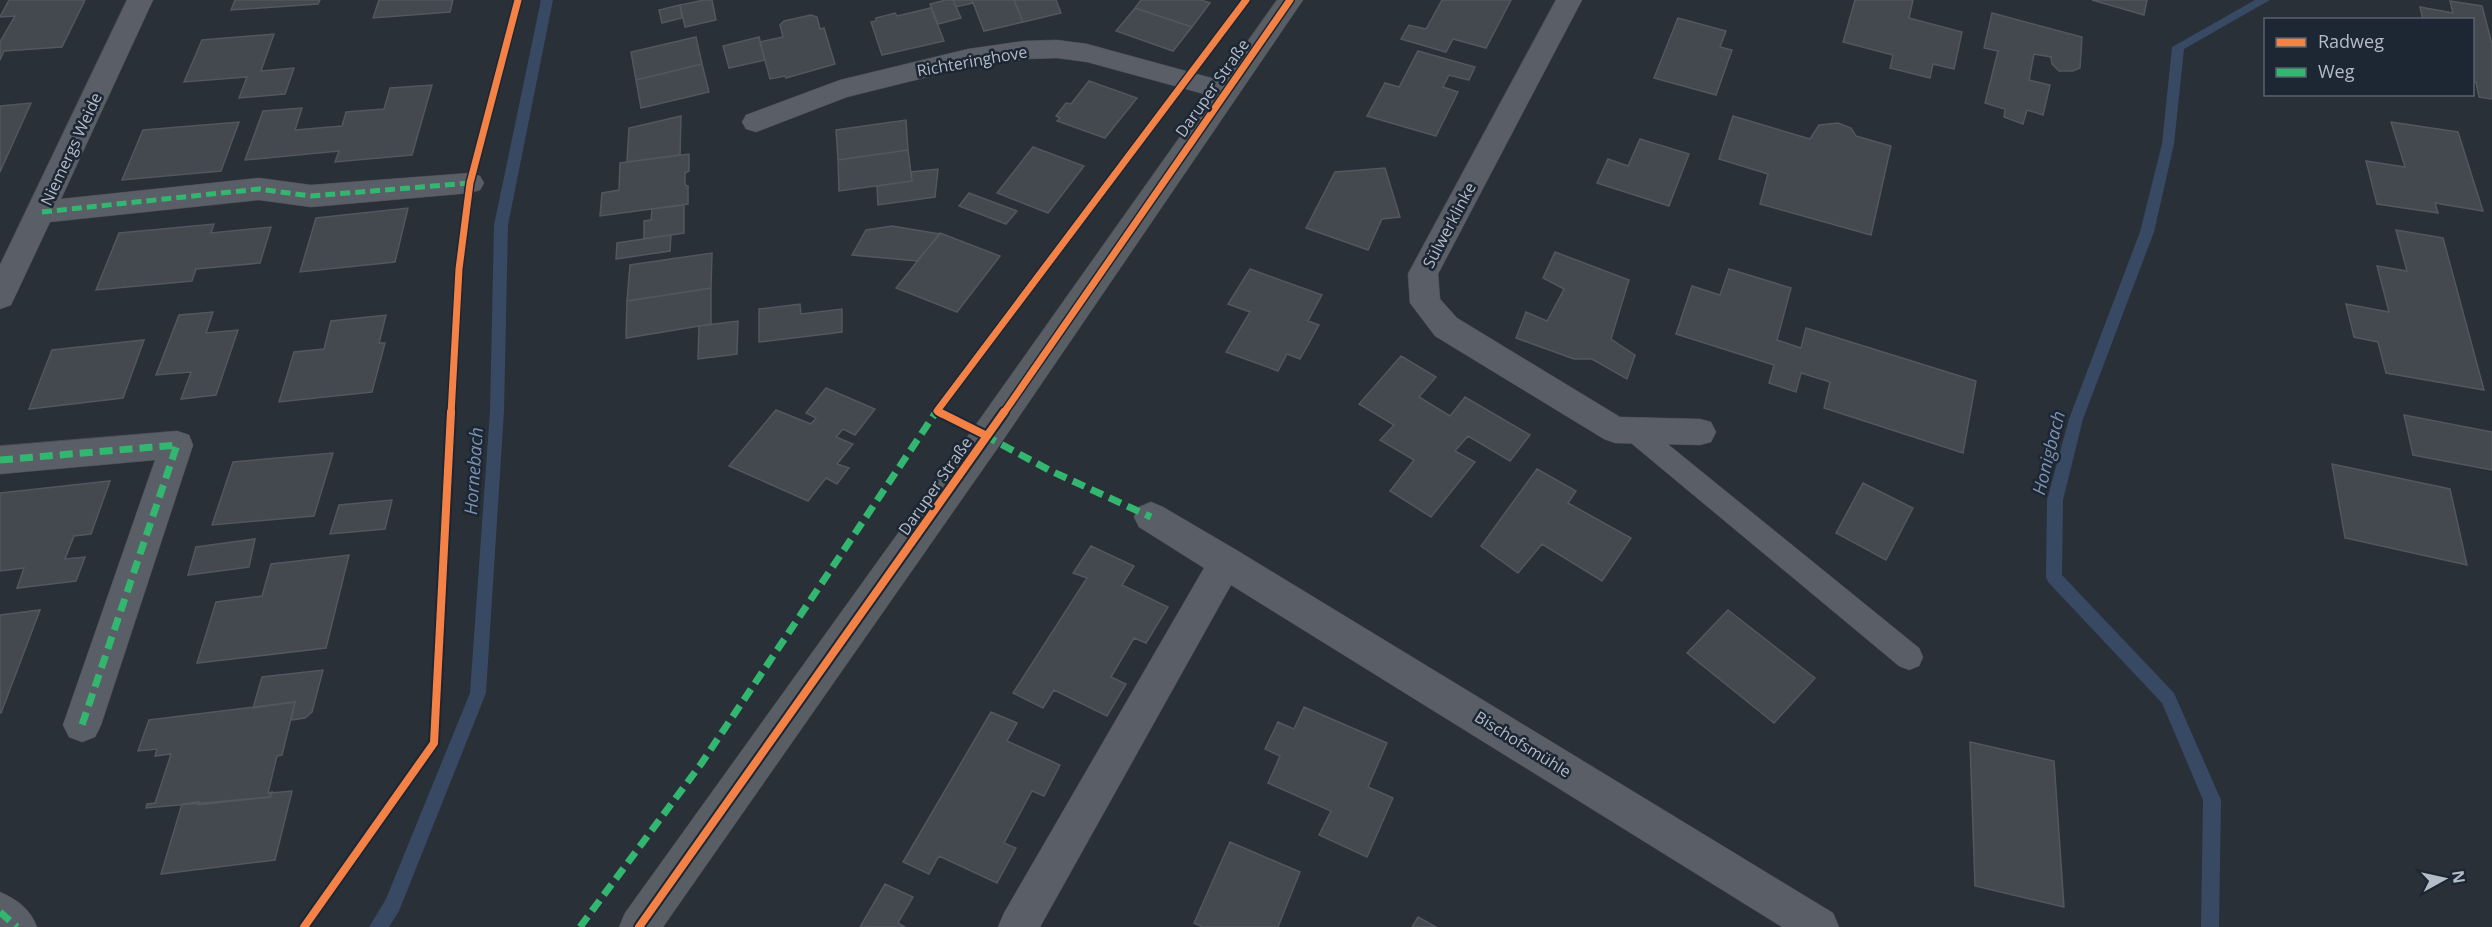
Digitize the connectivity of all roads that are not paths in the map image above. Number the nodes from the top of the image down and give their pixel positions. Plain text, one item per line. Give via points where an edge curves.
1 (140, 0) edge
2 (1290, 0) edge
3 (1569, 0) edge
4 (1226, 91) junction
5 (756, 122) dead end
6 (470, 183) dead end
7 (42, 212) junction
8 (0, 297) edge
9 (1635, 430) junction
10 (1700, 432) dead end
11 (0, 460) edge
12 (1151, 517) dead end
13 (1226, 562) junction
14 (1909, 657) dead end
15 (82, 725) dead end
16 (0, 912) edge
17 (17, 927) edge
18 (639, 927) edge
19 (1018, 927) edge
20 (1819, 927) edge

1 - 7 street, Niemergs Weide
2 - 4 street, Daruper Straße
3 - 9 street, Sülwerklinke via 1424,274 1425,303 1446,327 1615,430
4 - 5 street, Richteringhove via 1087,53 1024,50 968,58 840,89
4 - 18 street, Daruper Straße
6 - 7 street via 310,196 259,189
7 - 8 street, Niemergs Weide
9 - 10 street, Sülwerklinke
9 - 14 lane
11 - 15 street via 177,445
12 - 13 street, Bischofsmühle
13 - 19 street
13 - 20 street, Bischofsmühle
16 - 17 street

